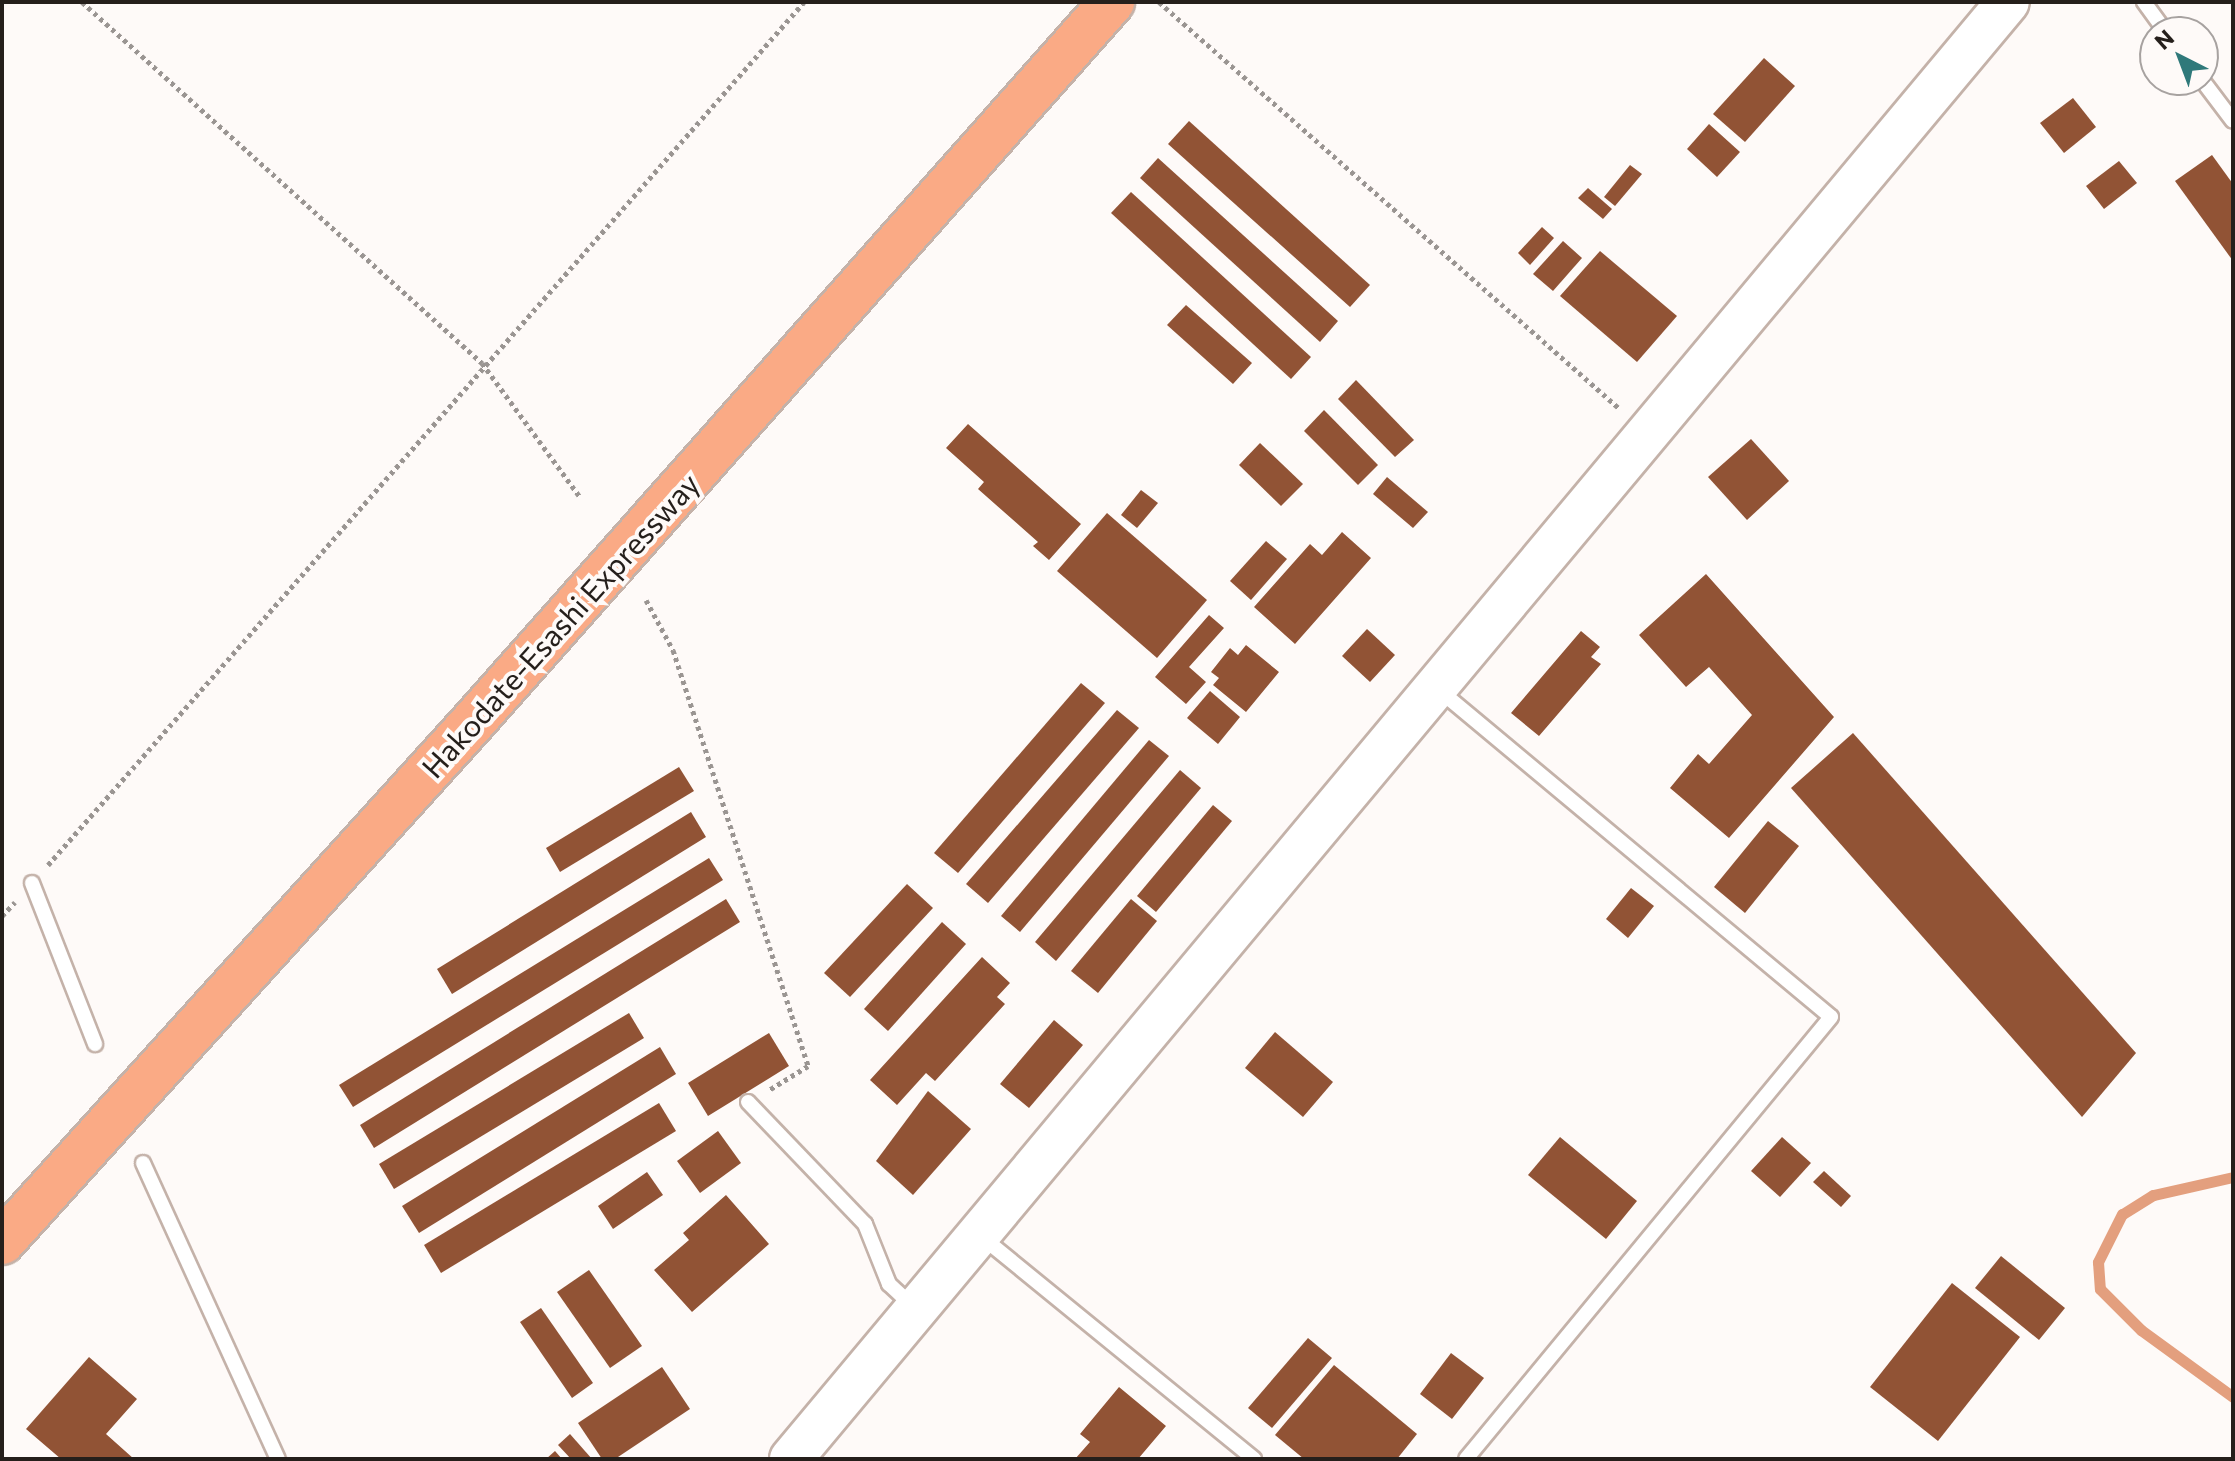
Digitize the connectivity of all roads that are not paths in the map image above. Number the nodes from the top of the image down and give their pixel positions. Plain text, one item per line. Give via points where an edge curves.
1 (2008, 2) edge
2 (1108, 7) edge
3 (2214, 96) edge
4 (2233, 121) edge
5 (1435, 688) junction
6 (32, 883) road end
7 (95, 1044) dead end
8 (748, 1102) road end
9 (143, 1163) dead end
10 (978, 1234) junction
11 (2, 1242) edge
12 (915, 1308) junction
13 (278, 1459) edge
14 (791, 1459) edge
15 (1254, 1459) edge
16 (1466, 1459) edge

1 - 5 street
2 - 11 highway, Hakodate-Esashi Expressway via 484,710
3 - 4 lane
5 - 10 street
5 - 16 lane via 1831,1017
6 - 7 lane
8 - 12 lane via 865,1224 889,1284
9 - 13 lane
10 - 12 street
10 - 15 lane
12 - 14 street

